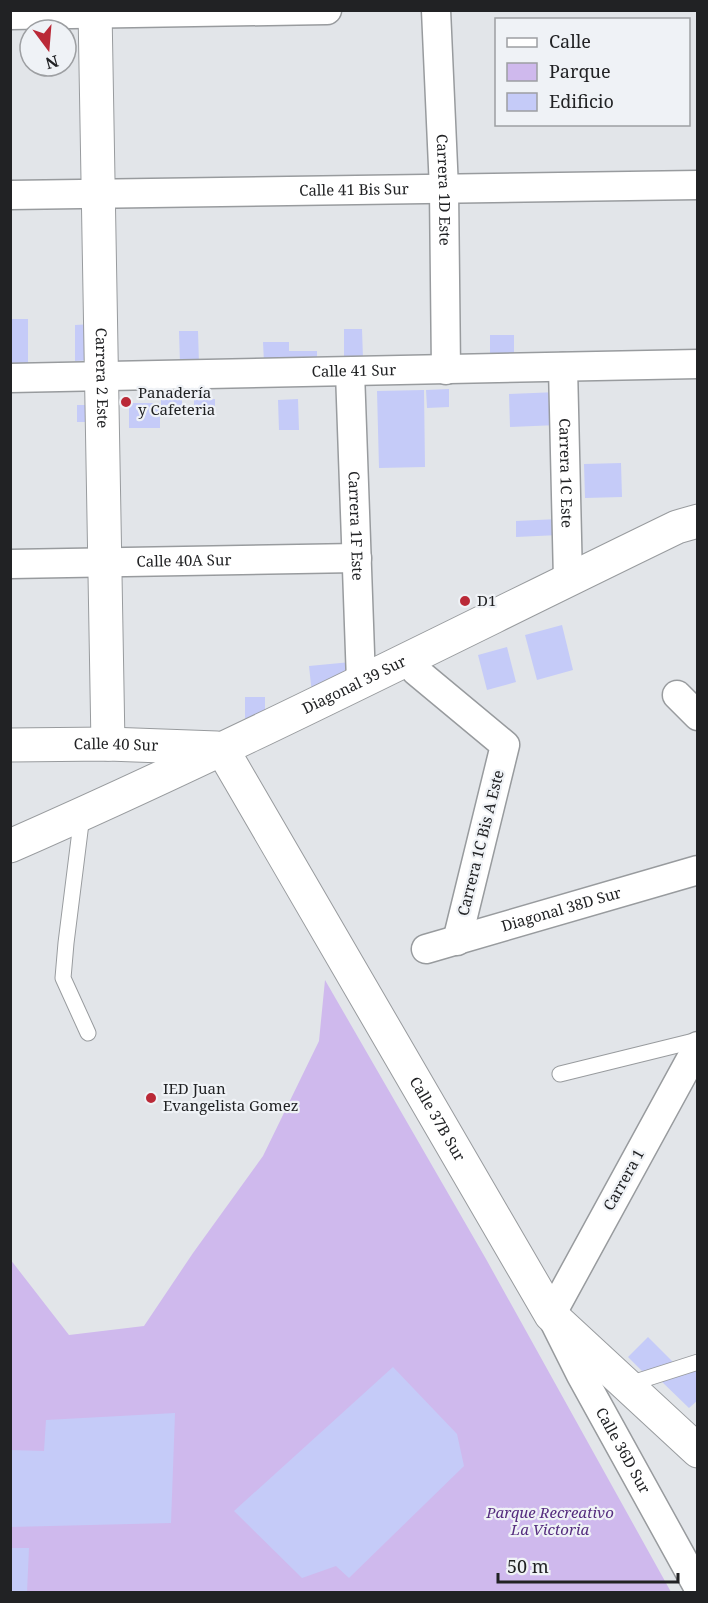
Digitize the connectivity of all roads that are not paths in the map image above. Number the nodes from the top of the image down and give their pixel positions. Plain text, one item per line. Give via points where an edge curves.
1 (327, 10) edge
2 (436, 10) edge
3 (95, 12) edge
4 (10, 15) edge
5 (698, 185) edge
6 (444, 189) junction
7 (98, 194) junction
8 (10, 195) edge
9 (698, 364) edge
10 (562, 367) junction
11 (446, 370) junction
12 (350, 372) junction
13 (102, 377) junction
14 (10, 378) edge
15 (696, 521) edge
16 (357, 558) junction
17 (105, 563) junction
18 (10, 564) edge
19 (568, 580) junction
20 (406, 659) junction
21 (361, 681) junction
22 (677, 695) dead end
23 (698, 716) edge
24 (108, 744) junction
25 (10, 745) edge
26 (222, 749) junction
27 (82, 814) junction
28 (10, 846) edge
29 (698, 870) edge
30 (457, 940) junction
31 (426, 950) dead end
32 (88, 1033) dead end
33 (698, 1040) edge
34 (698, 1046) edge
35 (561, 1074) dead end
36 (551, 1315) junction
37 (698, 1362) edge
38 (626, 1385) junction
39 (698, 1451) edge
40 (698, 1587) edge

1 - 3 street
2 - 6 street, Carrera 1D Este
3 - 4 street
3 - 7 street, Carrera 2 Este
5 - 6 street, Calle 41 Bis Sur
6 - 7 street, Calle 41 Bis Sur
6 - 11 street, Carrera 1D Este
7 - 8 street, Calle 41 Bis Sur
7 - 13 street, Carrera 2 Este
9 - 10 street, Calle 41 Sur
10 - 11 street, Calle 41 Sur
10 - 19 street, Carrera 1C Este
11 - 12 street, Calle 41 Sur
12 - 13 street, Calle 41 Sur
12 - 16 street, Carrera 1F Este
13 - 14 street, Calle 41 Sur
13 - 17 street, Carrera 2 Este
15 - 19 street, Diagonal 39 Sur via 677,526
16 - 17 street, Calle 40A Sur
16 - 21 street, Carrera 1F Este
17 - 18 street, Calle 40A Sur
17 - 24 street, Carrera 2 Este
19 - 20 street, Diagonal 39 Sur
20 - 21 street, Diagonal 39 Sur
20 - 30 street, Carrera 1C Bis A Este via 505,746
21 - 26 street, Diagonal 39 Sur
22 - 23 street
24 - 25 street, Calle 40 Sur
24 - 26 street, Calle 40 Sur
26 - 27 street, Diagonal 39 Sur
26 - 36 street, Calle 37B Sur
27 - 28 street, Diagonal 39 Sur
27 - 32 lane via 63,978
29 - 30 street, Diagonal 38D Sur
30 - 31 street, Diagonal 38D Sur
33 - 35 lane
34 - 36 street, Carrera 1
36 - 38 street, Calle 37B Sur
36 - 40 street, Calle 36D Sur
37 - 38 lane
38 - 39 street, Calle 37B Sur

